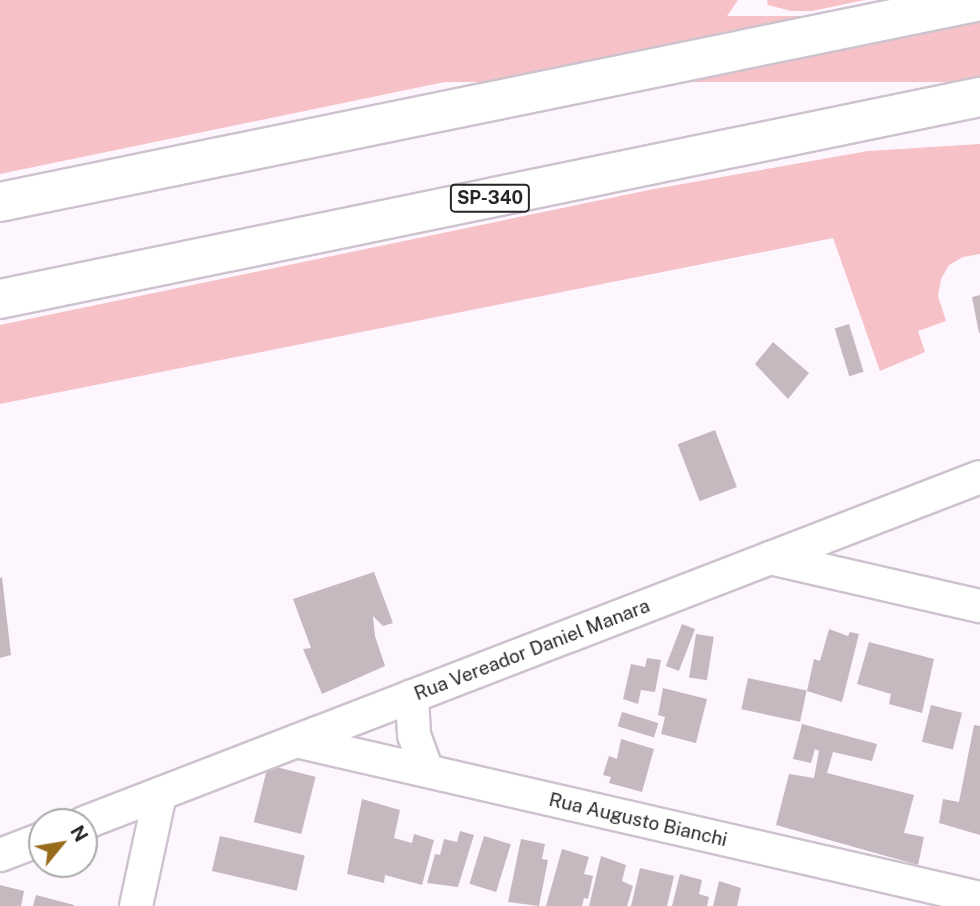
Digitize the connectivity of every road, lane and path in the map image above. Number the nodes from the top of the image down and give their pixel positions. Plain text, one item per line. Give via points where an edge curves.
1 (980, 1) edge
2 (980, 97) edge
3 (0, 202) edge
4 (0, 299) edge
5 (980, 477) edge
6 (770, 558) junction
7 (980, 606) edge
8 (412, 696) junction
9 (296, 741) junction
10 (427, 771) junction
11 (160, 794) junction
12 (98, 818) edge
13 (28, 844) edge
14 (0, 855) edge
15 (980, 898) edge
16 (135, 906) edge

1 - 3 highway
2 - 4 highway, SP-340
5 - 6 street, Rua Vereador Daniel Manara
6 - 7 street
6 - 8 street, Rua Vereador Daniel Manara
8 - 9 street, Rua Vereador Daniel Manara
8 - 10 street via 414,735
9 - 10 street, Rua Augusto Bianchi
9 - 11 street, Rua Vereador Daniel Manara
10 - 15 street, Rua Augusto Bianchi
11 - 12 street, Rua Vereador Daniel Manara
11 - 16 street
13 - 14 street

